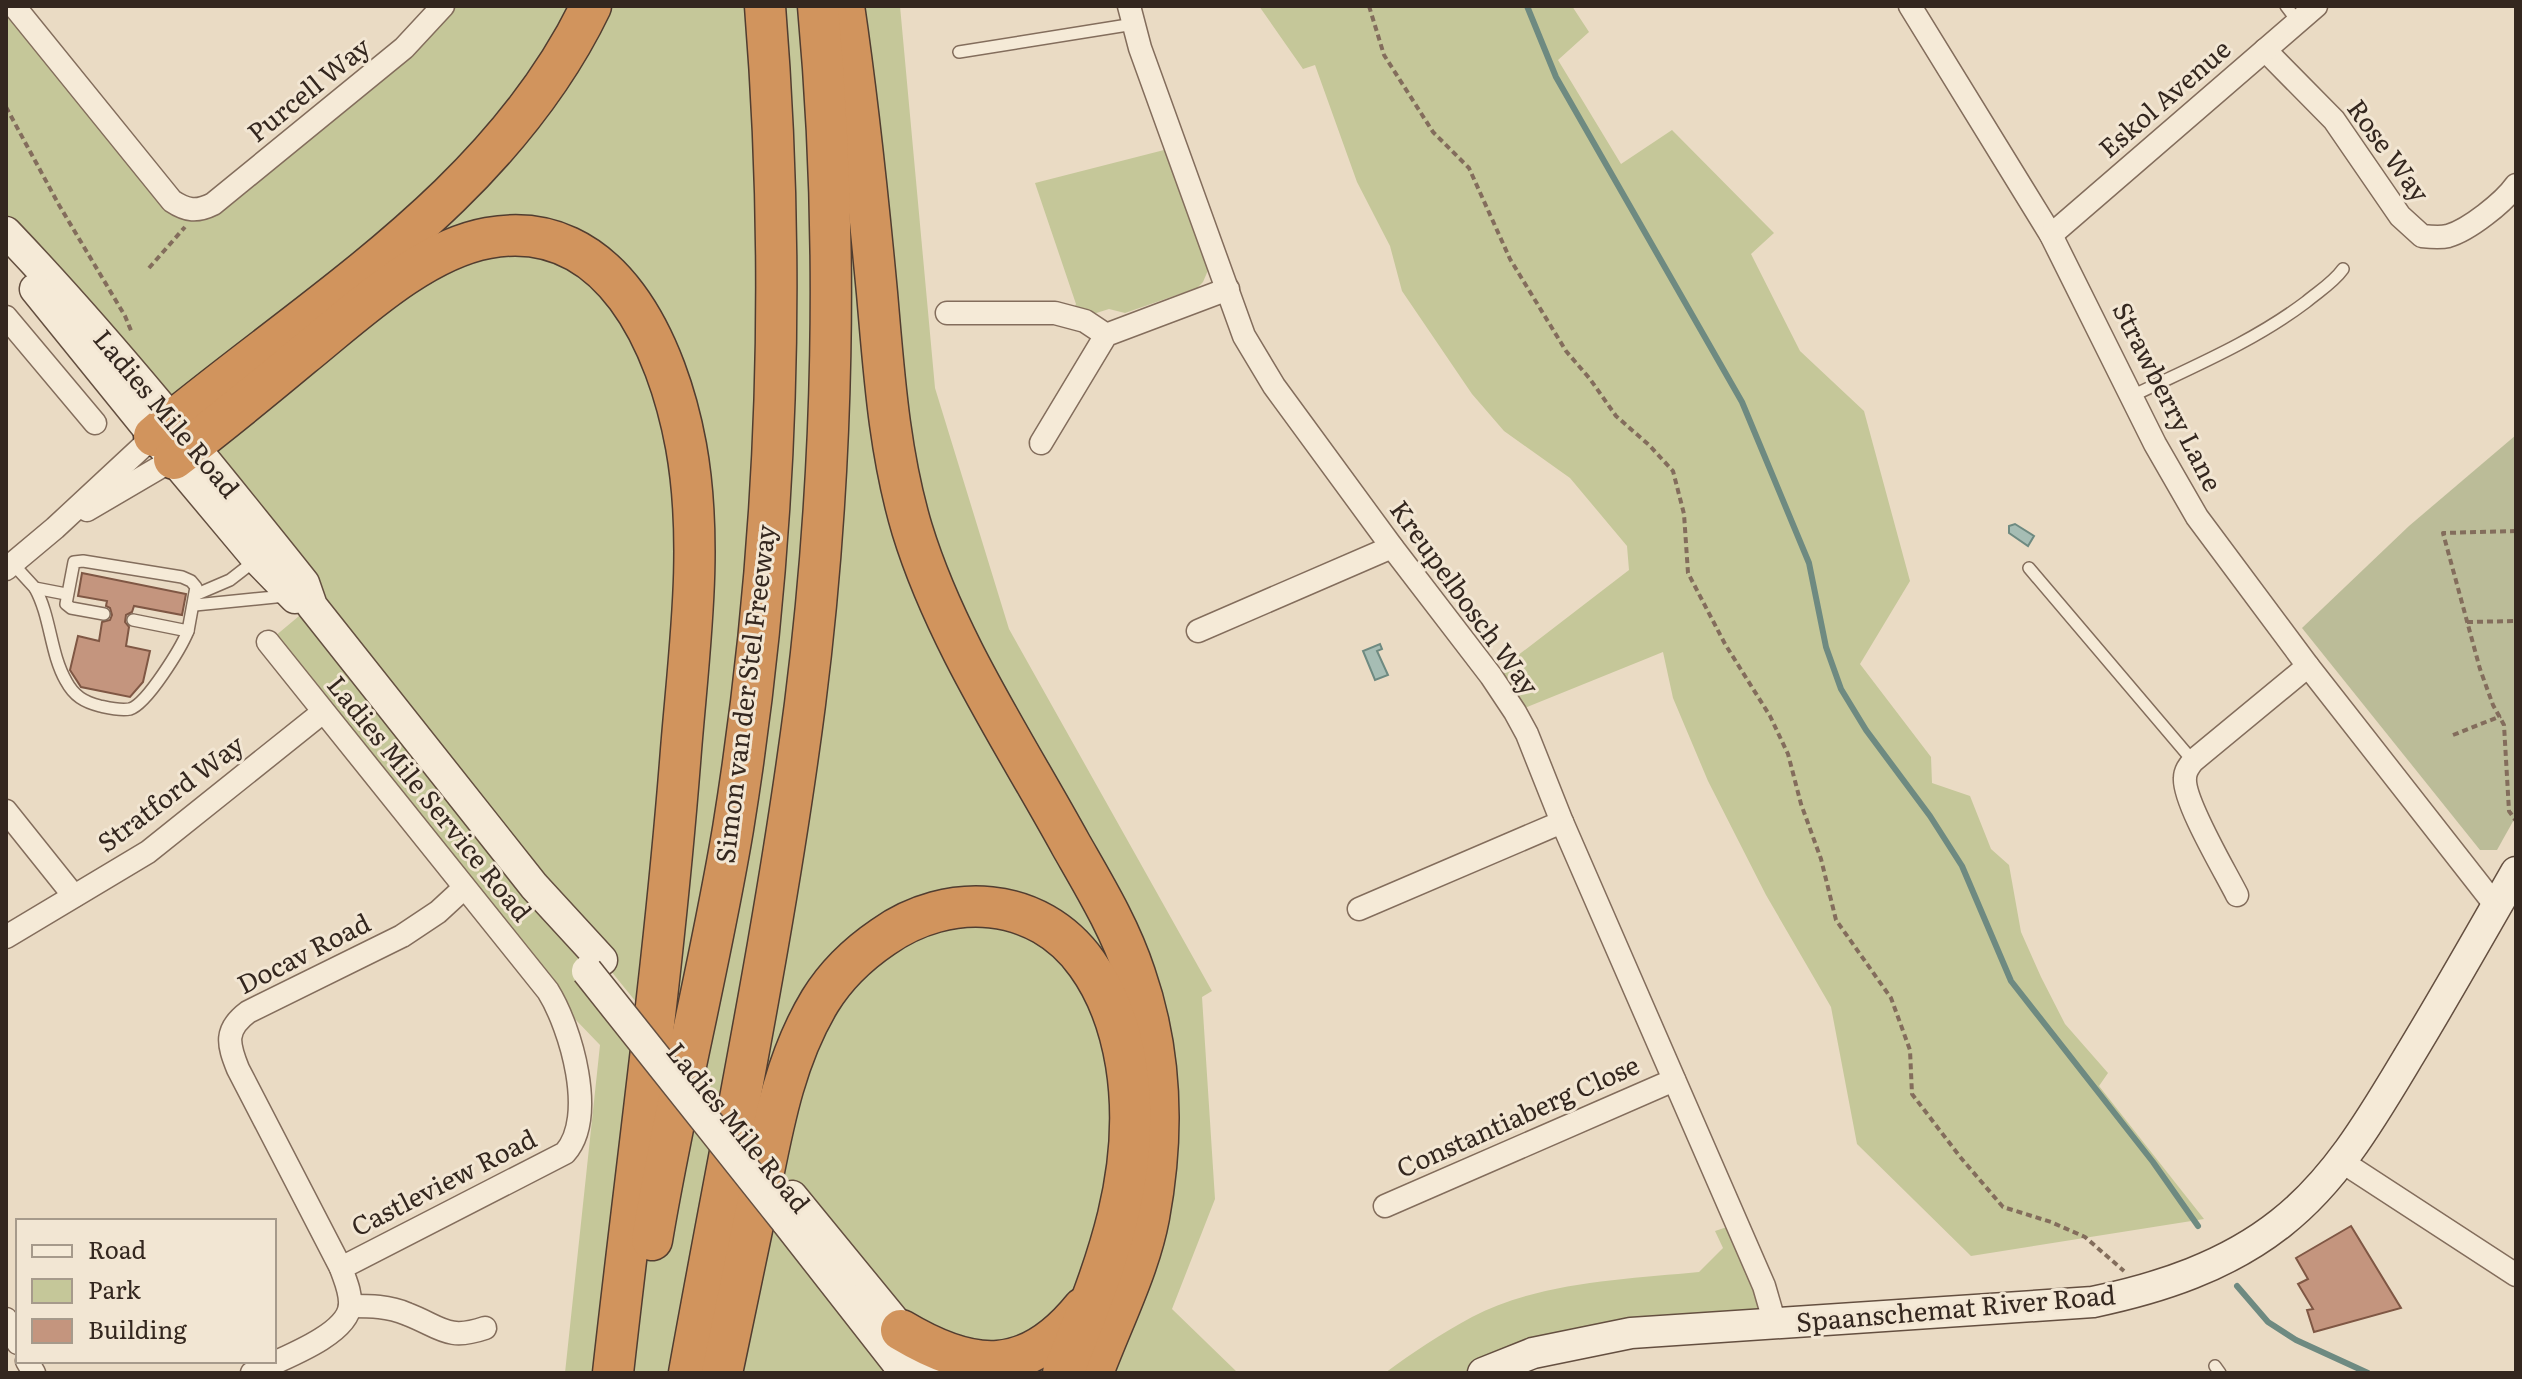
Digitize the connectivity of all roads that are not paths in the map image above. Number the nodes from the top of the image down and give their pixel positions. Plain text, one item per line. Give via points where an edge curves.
1 (443, 6) edge
2 (591, 6) edge
3 (765, 6) edge
4 (818, 6) edge
5 (844, 6) edge
6 (1910, 6) edge
7 (2316, 6) edge
8 (17, 12) edge
9 (2292, 14) edge
10 (1132, 15) edge
11 (2265, 50) junction
12 (959, 52) dead end
13 (2516, 185) edge
14 (6, 232) edge
15 (2051, 235) junction
16 (6, 253) edge
17 (2343, 269) dead end
18 (1228, 289) junction
19 (947, 313) dead end
20 (6, 317) edge
21 (1106, 335) junction
22 (2132, 396) junction
23 (95, 423) dead end
24 (174, 440) junction
25 (1041, 443) dead end
26 (55, 528) junction
27 (1392, 547) junction
28 (257, 559) junction
29 (9, 567) edge
30 (2029, 568) dead end
31 (35, 588) junction
32 (66, 594) junction
33 (195, 600) junction
34 (301, 601) junction
35 (104, 614) dead end
36 (133, 620) dead end
37 (188, 631) junction
38 (1198, 631) dead end
39 (268, 642) dead end
40 (2308, 666) junction
41 (323, 712) junction
42 (2193, 761) junction
43 (6, 811) edge
44 (1562, 822) junction
45 (2516, 872) edge
46 (464, 888) junction
47 (2237, 895) dead end
48 (74, 896) junction
49 (2496, 906) junction
50 (1359, 909) dead end
51 (6, 937) edge
52 (548, 991) joint
53 (1674, 1080) junction
54 (2341, 1161) junction
55 (1385, 1206) dead end
56 (789, 1208) junction
57 (341, 1268) junction
58 (2516, 1275) edge
59 (1093, 1297) junction
60 (350, 1306) junction
61 (6, 1319) edge
62 (1775, 1324) junction
63 (485, 1328) dead end
64 (901, 1330) junction
65 (16, 1339) edge
66 (276, 1361) edge
67 (272, 1363) edge
68 (252, 1373) edge
69 (613, 1373) edge
70 (630, 1373) edge
71 (689, 1373) edge
72 (722, 1373) edge
73 (905, 1373) edge
74 (937, 1373) edge
75 (1063, 1373) edge
76 (1093, 1373) edge
77 (1483, 1373) edge

1 - 8 street, Purcell Way via 356,88 213,204 198,210 172,201
2 - 24 highway via 550,78 501,144 420,226 270,347
3 - 70 highway, Simon van der Stel Freeway via 777,294 761,599 733,829 680,1086
4 - 71 highway via 830,302 817,585 785,840
5 - 76 highway via 891,440 906,509 955,637 1112,918 1148,1017 1159,1101 1154,1185 1138,1254
6 - 15 street, Strawberry Lane
7 - 9 street, Eskol Avenue
9 - 11 street, Eskol Avenue
10 - 12 lane
10 - 18 street, Kreupelbosch Way
11 - 13 street, Rose Way via 2334,120 2400,216 2422,236 2448,236 2465,229
11 - 15 street, Eskol Avenue
14 - 24 main road, Ladies Mile Road via 67,296
15 - 22 street, Strawberry Lane
16 - 24 main road, Ladies Mile Road
17 - 22 lane via 2248,341
18 - 21 street
18 - 27 street, Kreupelbosch Way via 1258,362
19 - 21 street via 1055,313 1085,321
20 - 23 street
21 - 25 street
22 - 40 street, Strawberry Lane via 2197,517
24 - 26 street
24 - 26 street
24 - 28 main road, Ladies Mile Road
24 - 34 main road, Ladies Mile Road via 304,583
24 - 69 highway via 417,268 489,237 549,240 576,252 609,275 634,303 655,344 686,447 692,592 677,806
26 - 29 street
27 - 38 street
27 - 44 street, Kreupelbosch Way via 1515,712
28 - 33 lane
28 - 34 main road, Ladies Mile Road
29 - 31 lane
30 - 42 lane
31 - 32 lane
31 - 37 lane via 66,681 85,702 118,709 136,706
32 - 33 lane via 78,561 187,579 196,587
32 - 35 lane via 68,607
33 - 34 lane
33 - 37 lane
34 - 56 main road, Ladies Mile Road
36 - 37 lane
39 - 41 street, Ladies Mile Service Road
40 - 42 street
40 - 49 street, Strawberry Lane
41 - 46 street, Ladies Mile Service Road
41 - 48 street, Stratford Way via 148,852
42 - 47 street via 2184,780 2187,791
43 - 48 street
44 - 50 street
44 - 53 street, Kreupelbosch Way
45 - 49 main road, Spaanschemat River Road
46 - 52 street, Ladies Mile Service Road
46 - 57 street, Docav Road via 423,924 248,1012 230,1033 238,1069
48 - 51 street, Stratford Way
49 - 54 main road, Spaanschemat River Road
52 - 57 street, Castleview Road via 570,1042 580,1100 575,1141 565,1153
53 - 55 street, Constantiaberg Close
53 - 62 street, Kreupelbosch Way via 1764,1286
54 - 58 street
54 - 62 main road, Spaanschemat River Road via 2281,1224 2201,1270 2141,1292 2048,1306
56 - 64 main road, Ladies Mile Road
56 - 73 main road, Ladies Mile Road
57 - 60 street, Castleview Road
59 - 64 highway via 1051,1341 1006,1361 951,1354
59 - 72 highway via 1117,1229 1129,1155 1126,1066 1104,991 1086,962 1061,937 1033,920 1000,908 928,912 862,952 821,998 803,1032 777,1105
59 - 75 highway
60 - 63 street via 389,1308 452,1334
60 - 66 street via 334,1332
61 - 65 street
62 - 77 main road, Spaanschemat River Road via 1631,1333 1533,1353
64 - 74 main road, Ladies Mile Road
67 - 68 street

